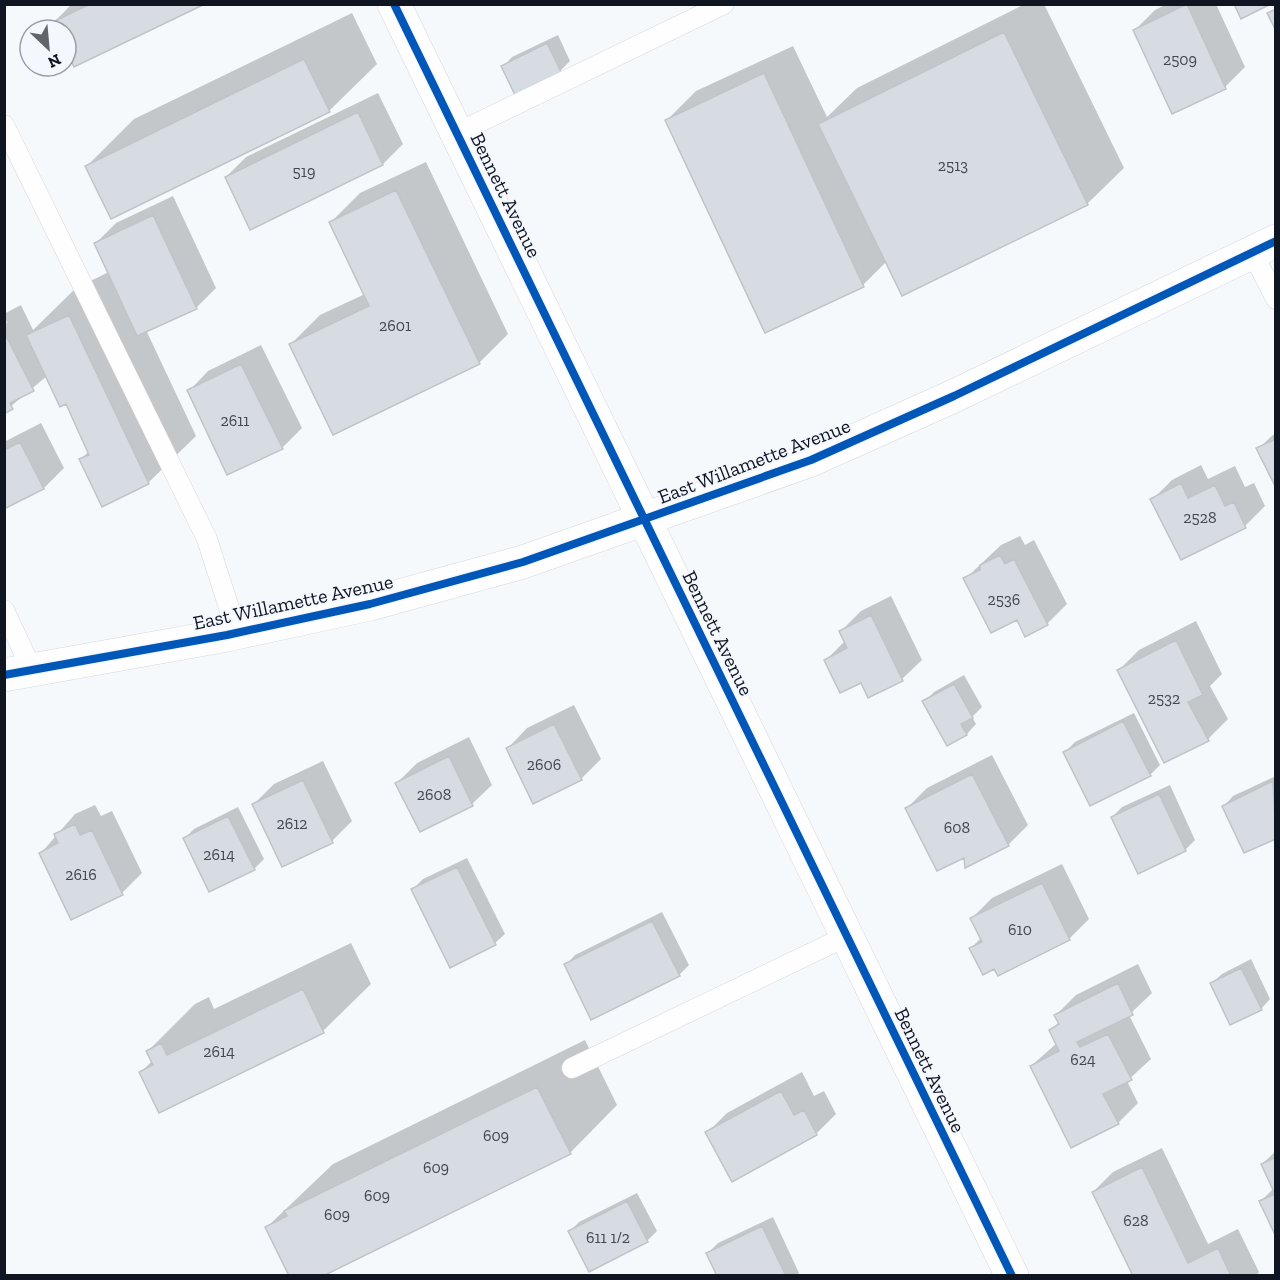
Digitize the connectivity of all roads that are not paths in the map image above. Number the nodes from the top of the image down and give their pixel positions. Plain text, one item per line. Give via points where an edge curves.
1 (394, 4) edge
2 (724, 4) edge
3 (4, 125) edge
4 (457, 133) junction
5 (1264, 247) edge
6 (1275, 298) edge
7 (645, 520) junction
8 (4, 610) edge
9 (237, 633) junction
10 (18, 672) edge
11 (847, 936) junction
12 (572, 1068) dead end
13 (1012, 1275) edge

1 - 4 street, Bennett Avenue
2 - 4 lane
3 - 9 lane via 207,539
4 - 7 street, Bennett Avenue
5 - 6 lane
5 - 7 street, East Willamette Avenue via 811,460
7 - 9 street, East Willamette Avenue via 523,562 370,604
7 - 11 street, Bennett Avenue
8 - 10 lane
9 - 10 street, East Willamette Avenue
11 - 12 lane
11 - 13 street, Bennett Avenue

